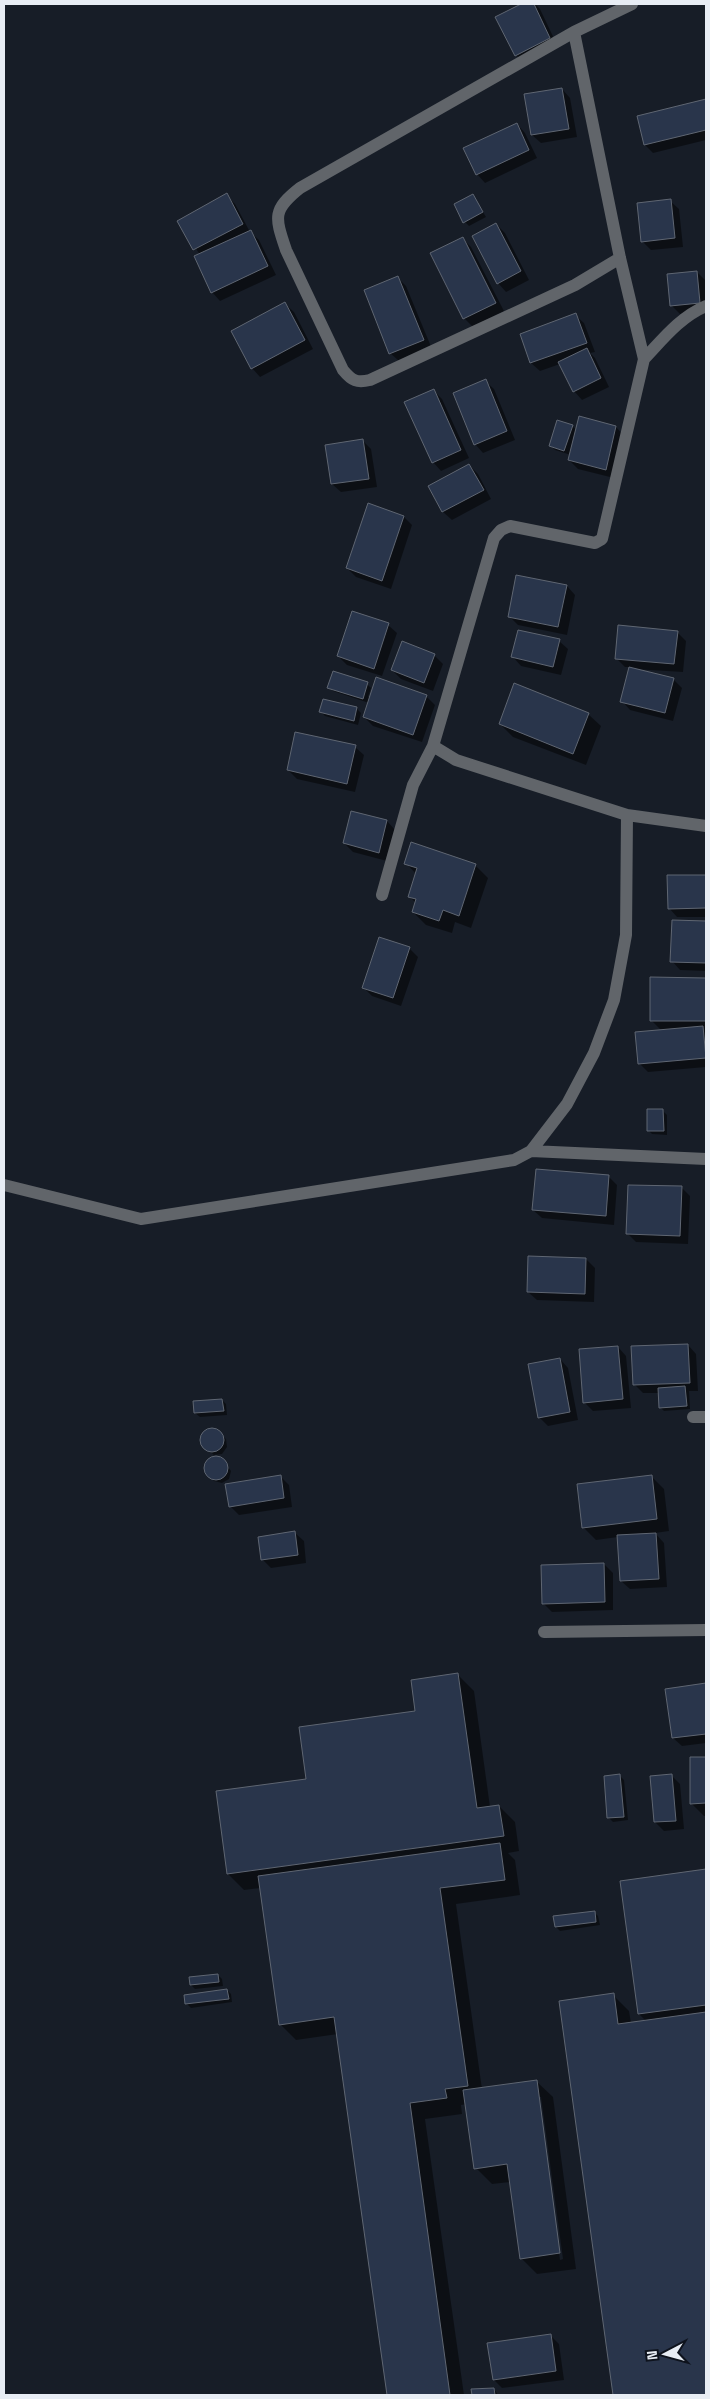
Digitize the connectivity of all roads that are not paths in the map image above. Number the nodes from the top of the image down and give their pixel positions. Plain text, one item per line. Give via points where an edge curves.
1 (632, 4) edge
2 (574, 32) junction
3 (620, 258) junction
4 (706, 306) edge
5 (644, 359) junction
6 (433, 746) junction
7 (627, 815) junction
8 (706, 826) edge
9 (382, 895) dead end
10 (532, 1151) junction
11 (706, 1159) edge
12 (4, 1185) edge
13 (693, 1417) dead end
14 (706, 1417) edge
15 (706, 1630) edge
16 (544, 1632) dead end

1 - 2 street
2 - 3 street
2 - 3 street via 300,188 278,210 279,229 343,370 350,379 359,383 576,285
3 - 5 street
4 - 5 street via 671,330
5 - 6 street via 602,539 595,543 510,526 494,538
6 - 7 street via 456,760
6 - 9 street via 413,785
7 - 8 street
7 - 10 street via 626,935 614,1000 594,1053 567,1104
10 - 11 street
10 - 12 street via 514,1160 141,1220
13 - 14 street
15 - 16 street

